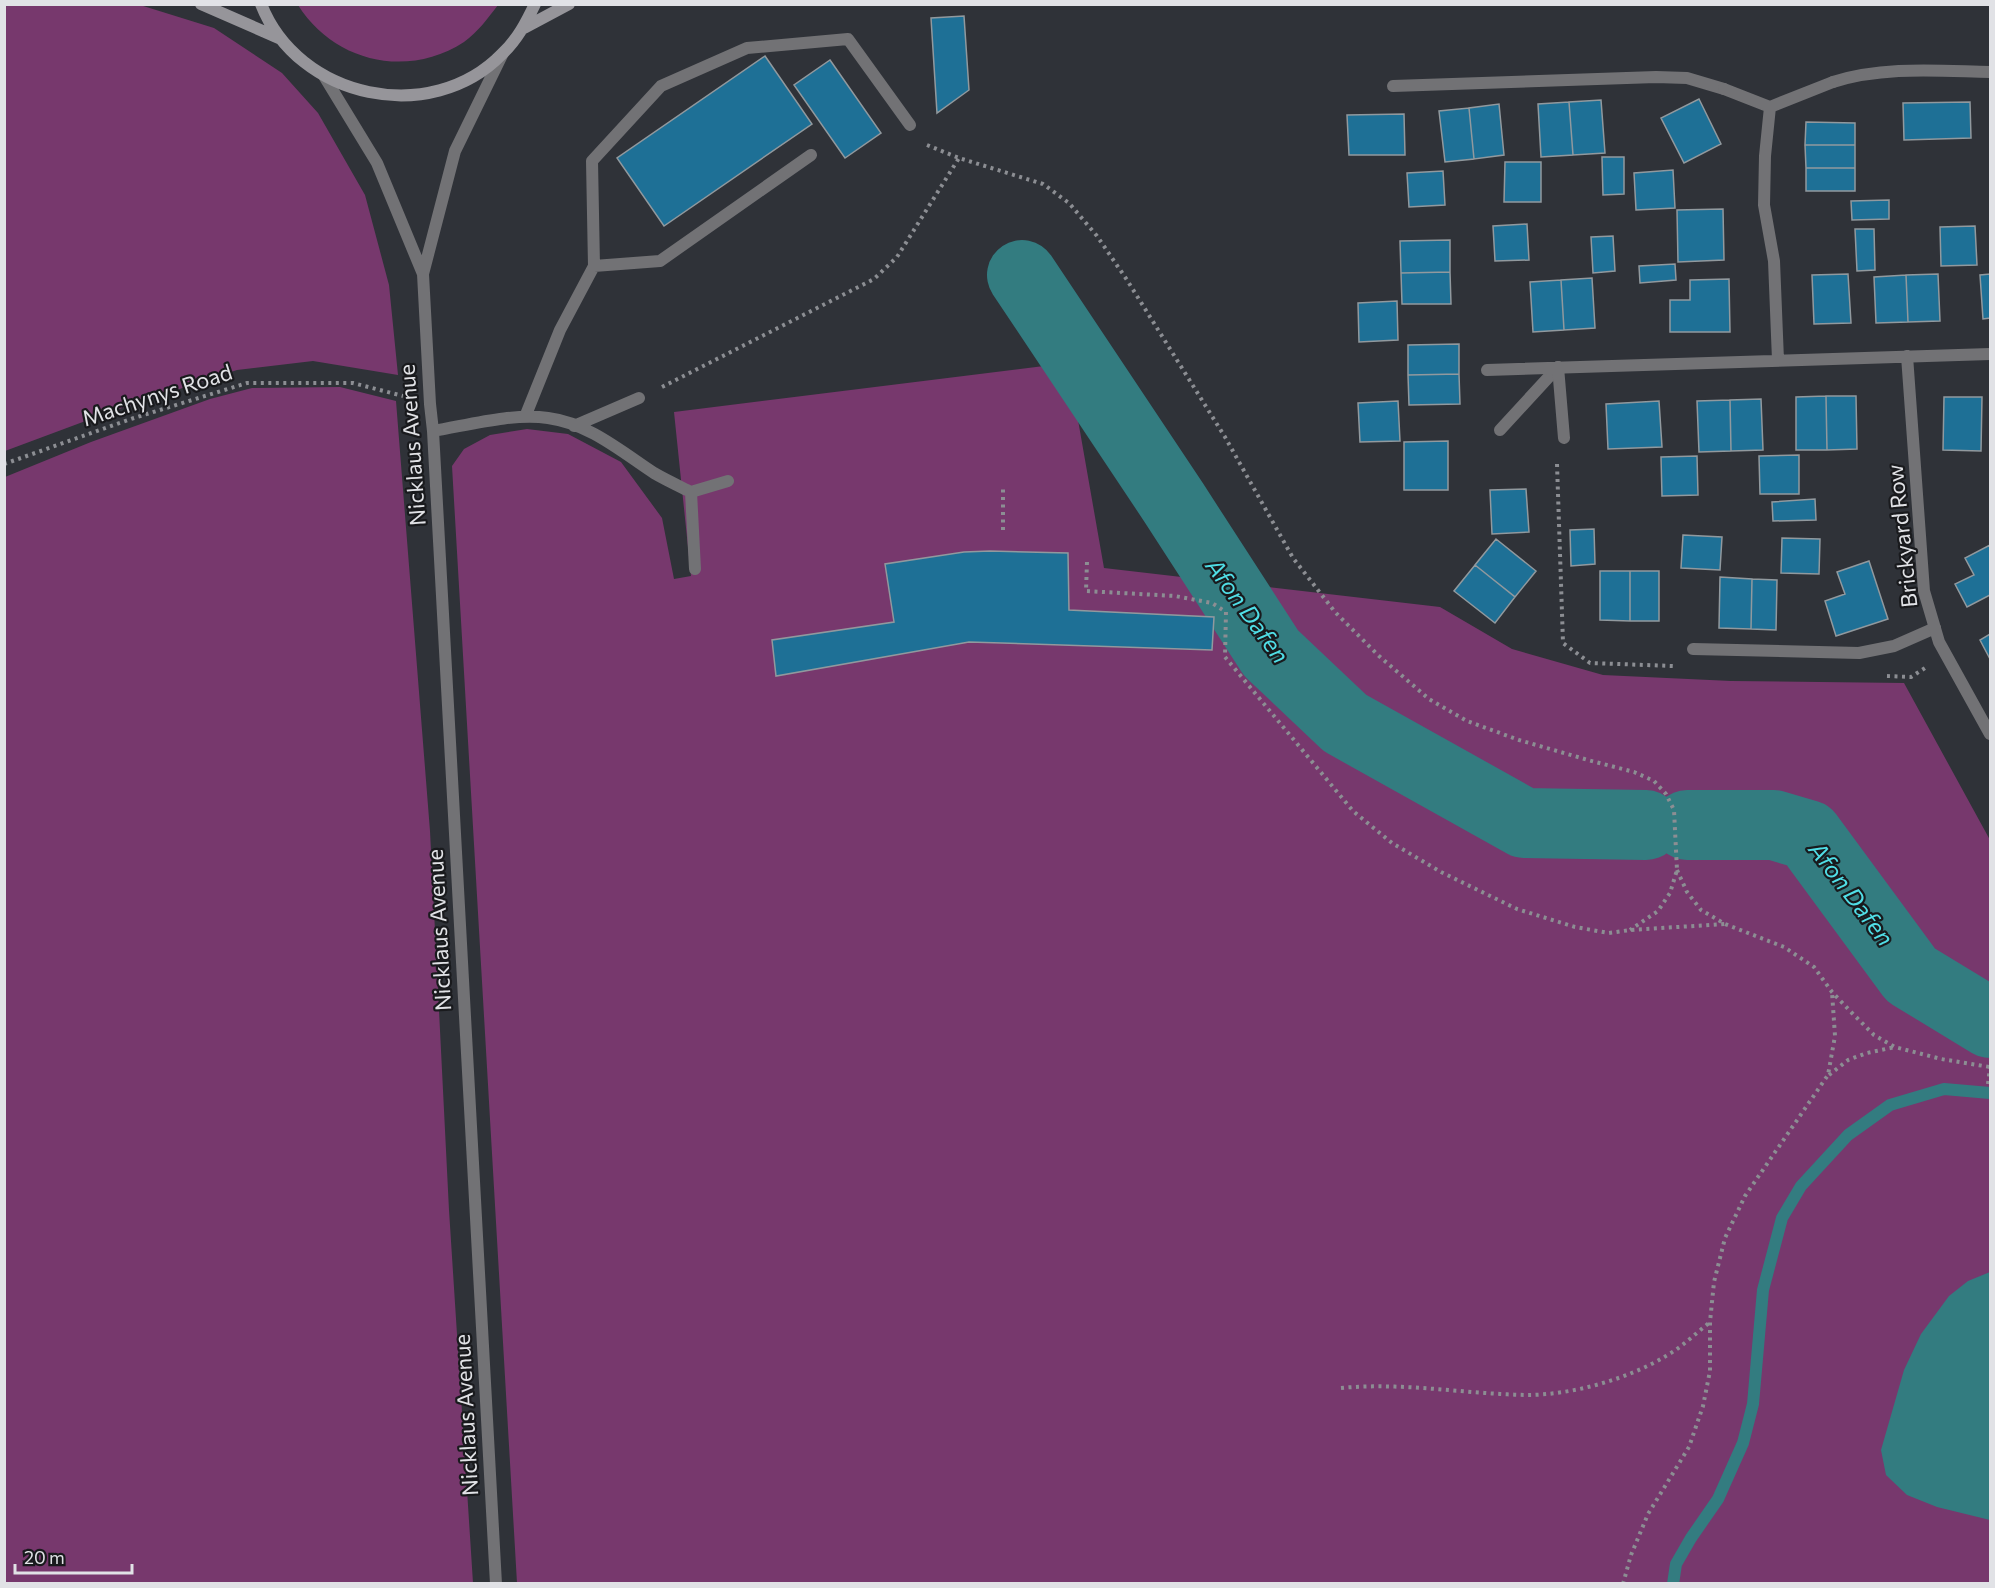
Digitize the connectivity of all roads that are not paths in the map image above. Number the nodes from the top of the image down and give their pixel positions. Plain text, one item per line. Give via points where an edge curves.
1 (201, 4) edge
2 (261, 4) edge
3 (535, 4) edge
4 (569, 4) edge
5 (524, 28) junction
6 (280, 39) junction
7 (502, 55) junction
8 (1990, 72) edge
9 (324, 76) junction
10 (1393, 86) dead end
11 (1770, 107) junction
12 (910, 125) road end
13 (811, 155) dead end
14 (594, 266) junction
15 (423, 274) junction
16 (1990, 354) edge
17 (1907, 356) junction
18 (1778, 360) junction
19 (1558, 367) junction
20 (1487, 369) dead end
21 (639, 398) road end
22 (525, 417) junction
23 (574, 426) junction
24 (1500, 430) dead end
25 (434, 431) junction
26 (1564, 438) dead end
27 (728, 481) dead end
28 (691, 492) junction
29 (695, 569) dead end
30 (1935, 628) junction
31 (1693, 649) dead end
32 (1990, 734) edge
33 (496, 1584) edge

1 - 6 main road
2 - 6 main road
3 - 5 main road
4 - 5 main road
5 - 7 main road
6 - 9 main road
7 - 9 main road via 474,76 441,90 407,96 378,95
7 - 15 street, Nicklaus Avenue via 455,151
8 - 11 street via 1885,71 1853,76
9 - 15 street, Nicklaus Avenue via 377,163
10 - 11 street via 1687,78
11 - 18 street via 1764,205 1774,261
12 - 14 street via 848,39 747,48 661,86 592,161
13 - 14 street via 660,261
14 - 22 street via 560,330
15 - 25 street, Nicklaus Avenue
16 - 17 street
17 - 18 street
17 - 30 street, Brickyard Row via 1924,591
18 - 19 street
19 - 20 street
19 - 24 street
19 - 26 street
21 - 23 street
22 - 23 street via 550,418
22 - 25 street
23 - 28 street
25 - 33 street, Nicklaus Avenue
27 - 28 street
28 - 29 street
30 - 31 street via 1894,646 1859,653
30 - 32 street, Brickyard Row via 1945,654

